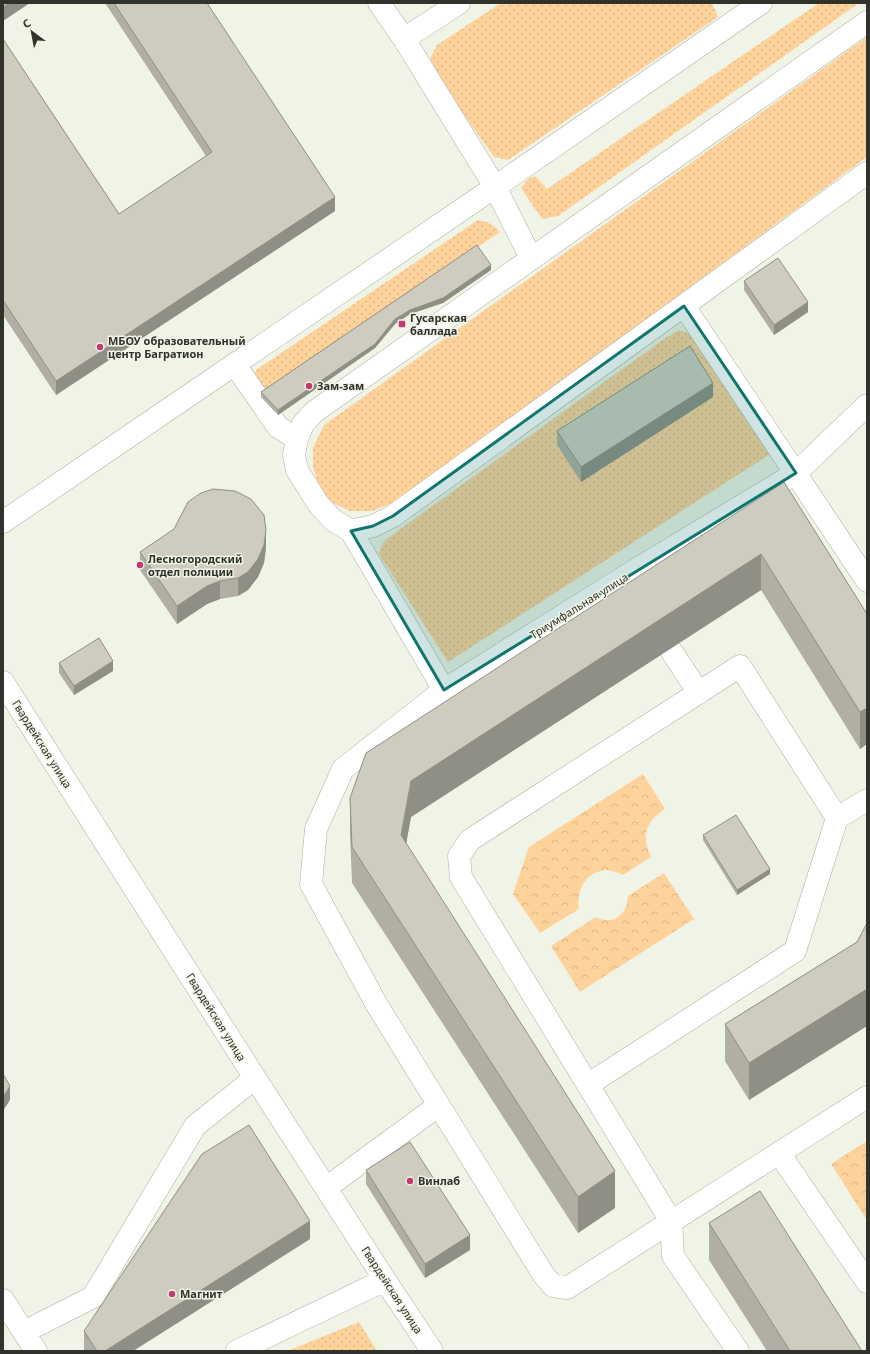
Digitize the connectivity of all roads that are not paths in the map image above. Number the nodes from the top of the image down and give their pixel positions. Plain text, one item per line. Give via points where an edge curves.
1 (379, 3) edge
2 (459, 3) edge
3 (761, 3) edge
4 (867, 22) edge
5 (404, 39) junction
6 (867, 173) edge
7 (495, 187) junction
8 (531, 258) junction
9 (684, 306) junction
10 (235, 365) junction
11 (867, 405) edge
12 (297, 439) junction
13 (796, 473) junction
14 (3, 522) edge
15 (350, 531) junction
16 (624, 577) junction
17 (867, 581) edge
18 (636, 596) edge
19 (670, 649) edge
20 (3, 682) edge
21 (444, 690) junction
22 (699, 693) junction
23 (867, 800) edge
24 (837, 818) junction
25 (255, 1078) junction
26 (589, 1084) junction
27 (867, 1097) edge
28 (439, 1105) junction
29 (779, 1153) junction
30 (326, 1188) junction
31 (671, 1221) junction
32 (385, 1280) junction
33 (867, 1282) edge
34 (3, 1300) edge
35 (24, 1332) junction
36 (36, 1351) edge
37 (237, 1351) edge
38 (432, 1351) edge
39 (738, 1351) edge

1 - 5 street
2 - 5 street
3 - 7 street
4 - 8 street
5 - 7 street
6 - 9 street
7 - 8 street
7 - 10 street
8 - 12 street via 314,412 303,424
9 - 13 street
9 - 15 street via 393,516 373,526
10 - 12 street via 278,427
10 - 14 street
11 - 13 street, Триумфальная улица
12 - 15 street via 294,455 297,470 307,488 333,520
13 - 16 street, Триумфальная улица
13 - 17 street
15 - 21 street
16 - 18 street
16 - 21 street, Триумфальная улица
19 - 22 street
20 - 25 street, Гвардейская улица
21 - 28 street, Триумфальная улица via 343,769 316,828 311,884 377,1005
22 - 24 street via 740,666
22 - 26 street via 470,840 459,856 461,877
23 - 24 street
24 - 26 street via 795,951
25 - 30 street, Гвардейская улица
25 - 35 street via 195,1126 92,1297
26 - 31 street
27 - 29 street, Триумфальная улица
28 - 30 street
28 - 31 street, Триумфальная улица via 543,1274 553,1286 567,1288
29 - 31 street, Триумфальная улица
29 - 33 street
30 - 32 street, Гвардейская улица
31 - 39 street via 673,1256
32 - 37 street
32 - 38 street, Гвардейская улица
34 - 35 street
35 - 36 street

